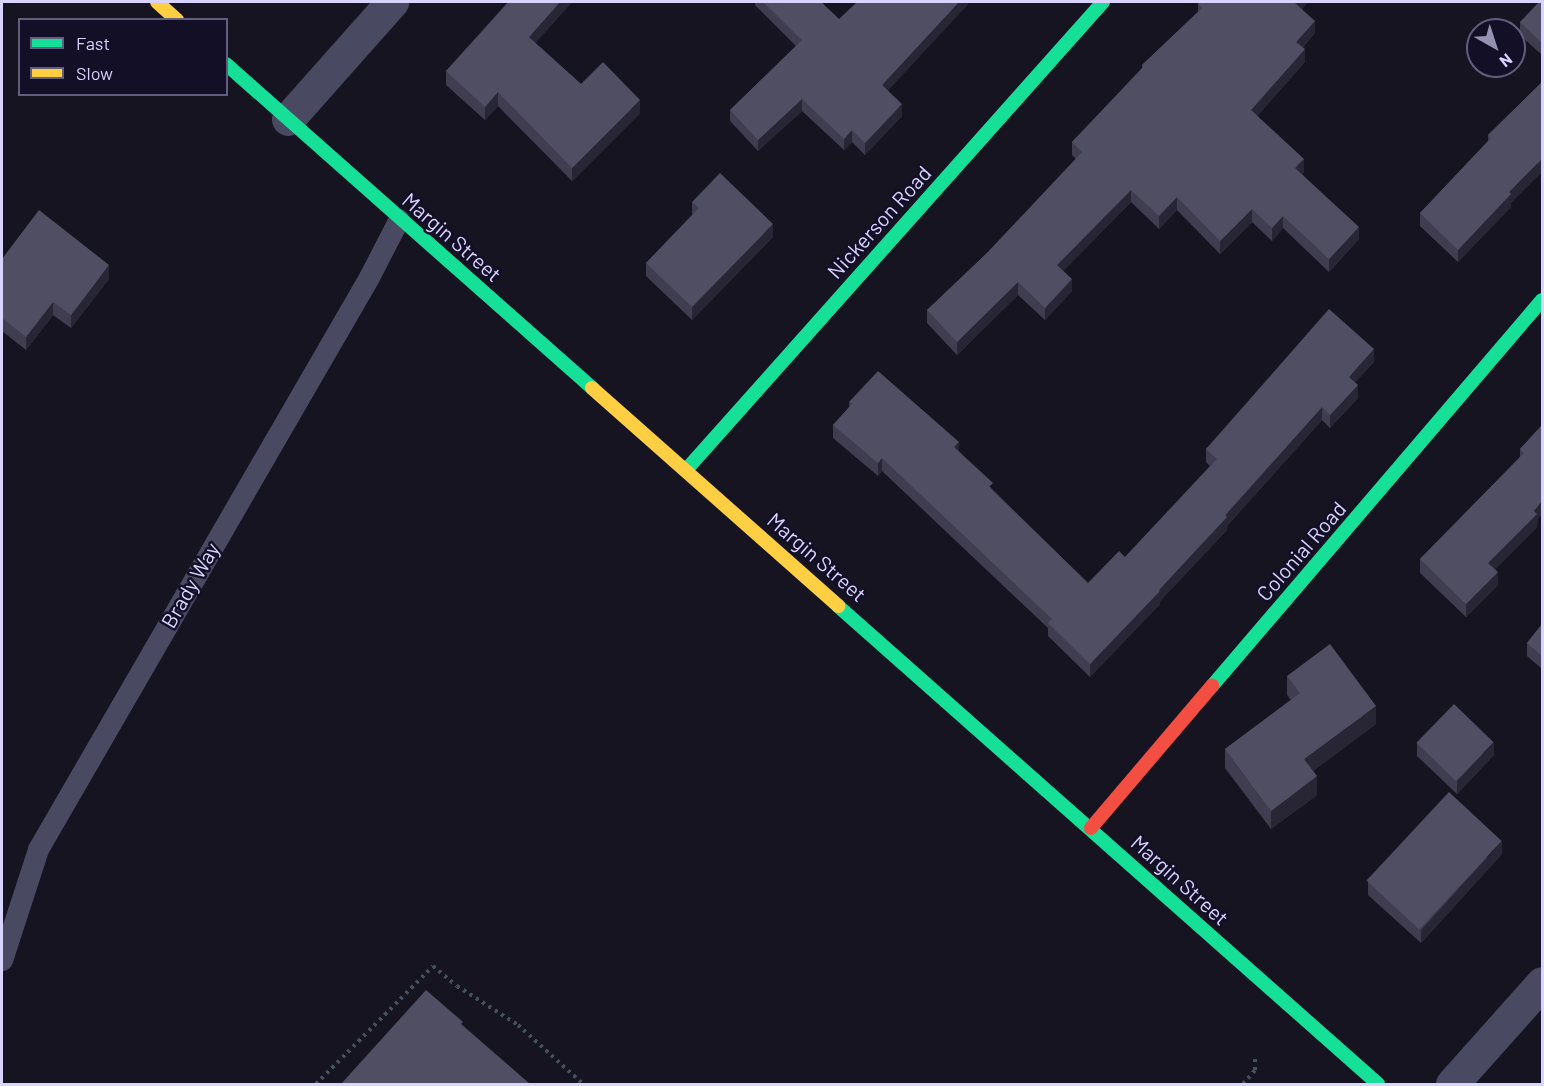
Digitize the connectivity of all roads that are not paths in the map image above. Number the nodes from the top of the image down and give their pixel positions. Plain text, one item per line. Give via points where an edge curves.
1 (157, 2) edge
2 (392, 2) edge
3 (1103, 2) edge
4 (175, 18) edge
5 (228, 66) edge
6 (288, 119) junction
7 (399, 219) junction
8 (1542, 300) edge
9 (686, 470) junction
10 (1091, 828) junction
11 (2, 960) edge
12 (1542, 982) edge
13 (1378, 1084) edge
14 (1452, 1084) edge

1 - 4 main road
2 - 6 street
3 - 9 main road, Nickerson Road
5 - 6 main road, Margin Street
6 - 7 main road, Margin Street
7 - 9 main road, Margin Street
7 - 11 lane, Brady Way via 38,849
8 - 10 main road, Colonial Road
9 - 10 main road, Margin Street
10 - 13 main road, Margin Street
12 - 14 street

